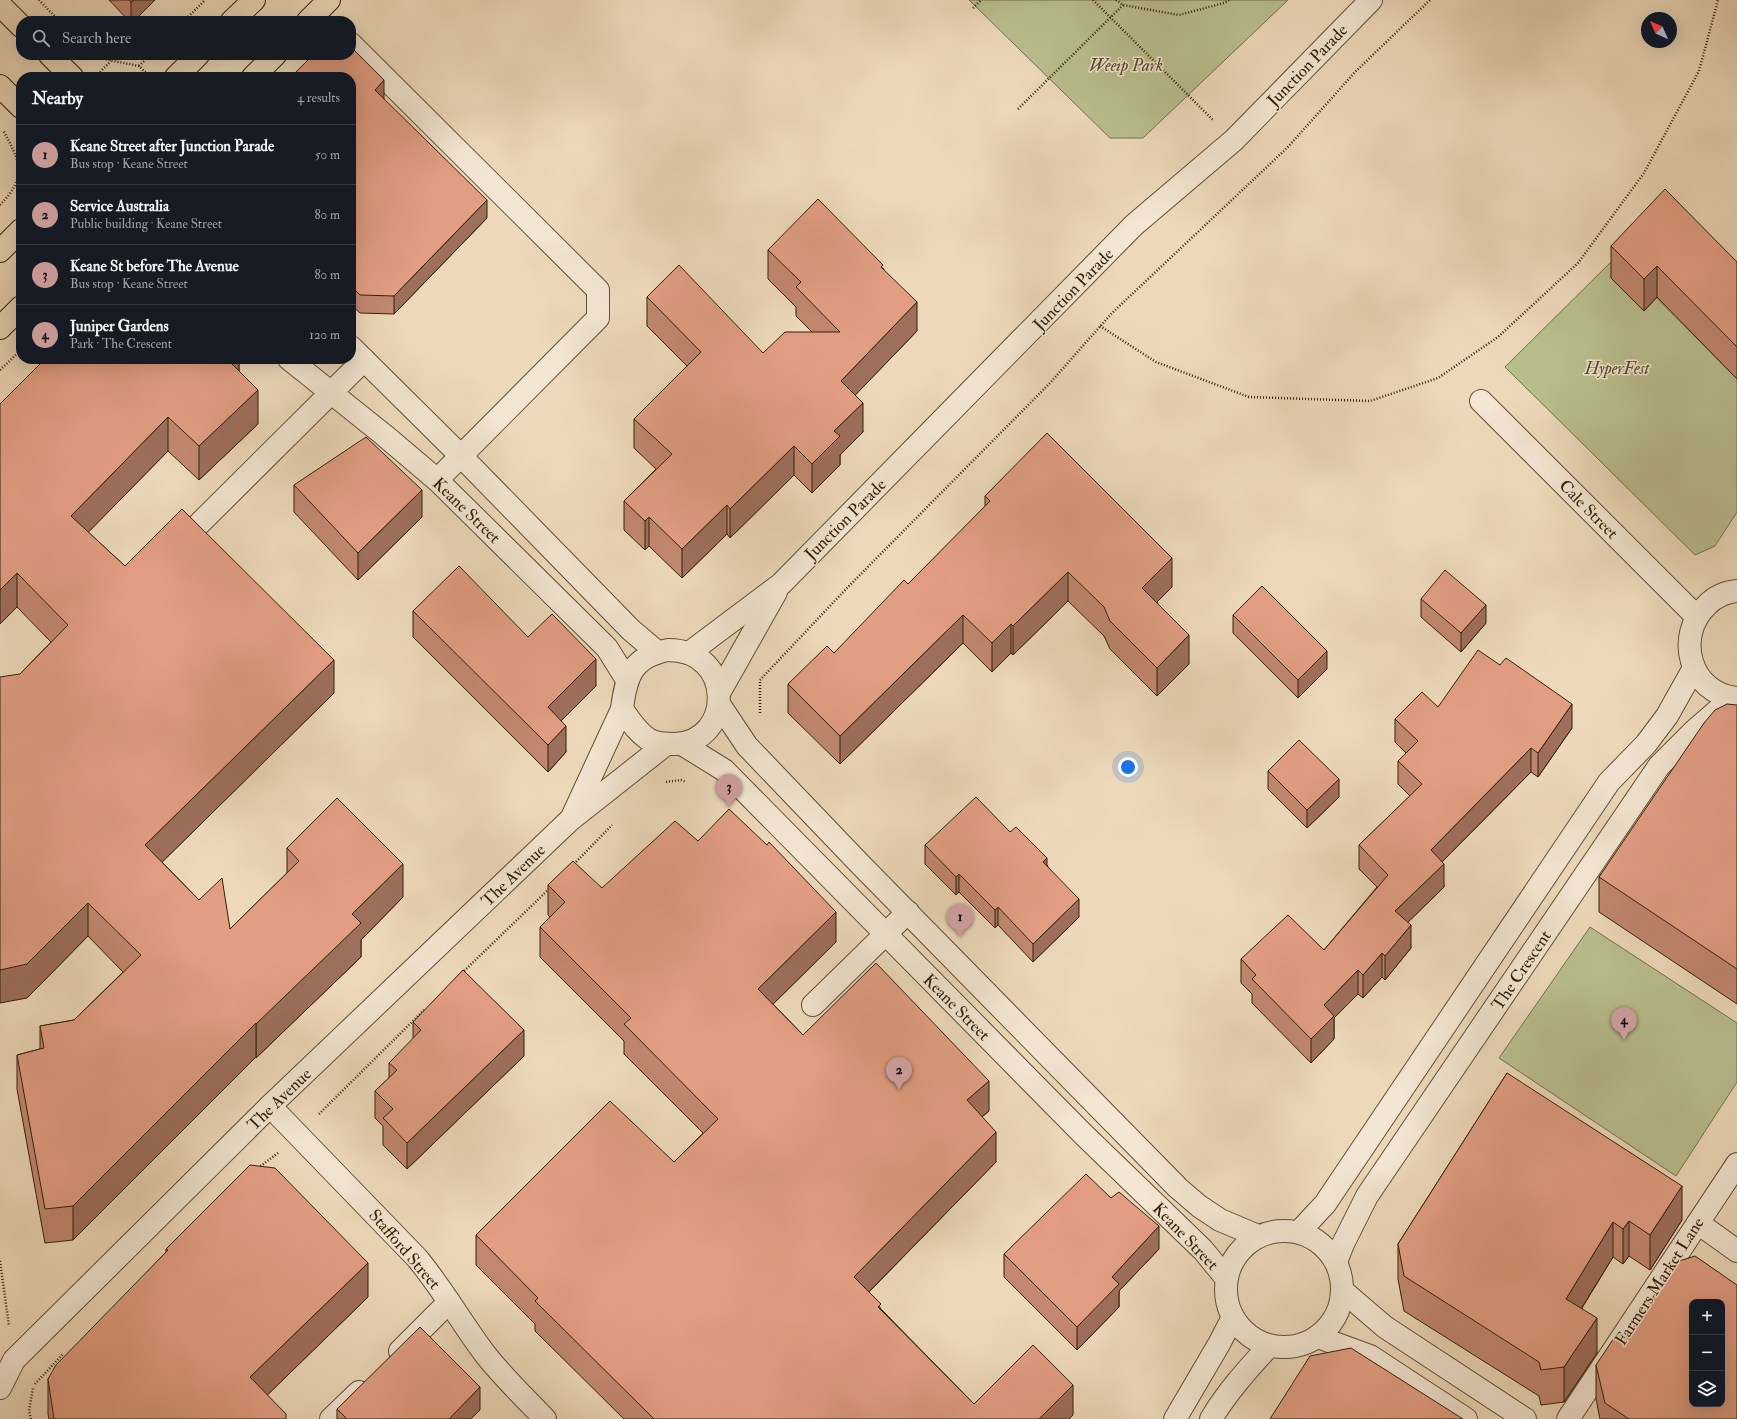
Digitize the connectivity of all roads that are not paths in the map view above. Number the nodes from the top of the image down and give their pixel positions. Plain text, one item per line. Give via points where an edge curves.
1 (254, 0) edge
2 (1371, 0) edge
3 (0, 5) edge
4 (237, 16) edge
5 (16, 21) edge
6 (356, 49) edge
7 (55, 60) edge
8 (193, 60) edge
9 (270, 60) edge
10 (67, 72) edge
11 (181, 72) edge
12 (258, 72) edge
13 (0, 86) edge
14 (16, 102) edge
15 (16, 235) edge
16 (0, 251) edge
17 (16, 312) edge
18 (0, 328) edge
19 (358, 353) edge
20 (295, 364) edge
21 (350, 364) edge
22 (331, 392) junction
23 (1481, 401) dead end
24 (461, 456) junction
25 (437, 480) junction
26 (199, 524) edge
27 (781, 584) junction
28 (1737, 591) edge
29 (1698, 616) junction
30 (657, 652) junction
31 (689, 653) junction
32 (1694, 668) junction
33 (627, 680) junction
34 (1735, 698) edge
35 (719, 699) junction
36 (622, 709) junction
37 (674, 744) junction
38 (570, 820) junction
39 (908, 912) junction
40 (885, 934) junction
41 (813, 1005) dead end
42 (270, 1106) junction
43 (1737, 1164) edge
44 (1698, 1223) junction
45 (1299, 1232) junction
46 (1258, 1236) junction
47 (1737, 1251) edge
48 (1336, 1262) junction
49 (1226, 1278) junction
50 (1343, 1291) junction
51 (449, 1302) junction
52 (1232, 1317) junction
53 (1318, 1337) junction
54 (1269, 1346) junction
55 (0, 1388) edge
56 (331, 1419) edge
57 (545, 1419) edge
58 (1175, 1419) edge
59 (1212, 1419) edge
60 (1466, 1419) edge
61 (1525, 1419) edge
62 (1568, 1419) edge

1 - 4 main road
2 - 27 street, Junction Parade via 1234,140 1134,225
3 - 5 main road
6 - 24 street via 598,290 598,318
7 - 10 main road
8 - 11 main road
9 - 12 main road
13 - 14 main road
15 - 16 main road
17 - 18 main road
19 - 24 street, Keane Street
20 - 22 street, Keane Street
21 - 22 street
22 - 25 street, Keane Street
22 - 26 street
23 - 29 street, Cale Street
24 - 25 street
24 - 30 street, Keane Street via 631,630
25 - 33 street, Keane Street via 607,648
27 - 31 street, Junction Parade
27 - 35 street, Junction Parade
28 - 29 street via 1714,598
29 - 32 street via 1689,639
30 - 31 street via 678,650
30 - 33 street via 639,662
31 - 35 street via 707,665 717,683
32 - 34 street via 1703,682 1716,692
32 - 45 street, The Crescent via 1667,716 1646,744 1609,782 1325,1204
33 - 36 street
34 - 48 street, The Crescent via 1695,730 1659,766 1367,1196
35 - 37 street via 715,718 707,729 696,738
35 - 39 street, Keane Street via 747,746
36 - 37 street via 635,728 649,739
36 - 38 street, The Avenue
37 - 38 street, The Avenue
37 - 40 street, Keane Street via 724,770
38 - 42 street, The Avenue
39 - 40 street
39 - 46 street, Keane Street via 1178,1188 1220,1220
40 - 41 street
40 - 49 street, Keane Street via 1083,1134 1203,1250
42 - 51 street, Stafford Street via 417,1258
42 - 55 street, The Avenue via 14,1360
43 - 44 street, Farmers Market Lane
44 - 47 street
44 - 62 street, Farmers Market Lane
45 - 46 street via 1285,1230
45 - 48 street via 1314,1238 1327,1249
46 - 49 street via 1243,1246 1232,1261
48 - 50 street
49 - 52 street via 1227,1305
50 - 53 street via 1336,1317
50 - 61 street via 1385,1327
51 - 56 street
51 - 57 street, Stafford Street via 485,1354
52 - 54 street via 1254,1340
52 - 58 street
53 - 54 street via 1302,1345 1286,1348
53 - 60 street via 1370,1356
54 - 59 street via 1219,1406

